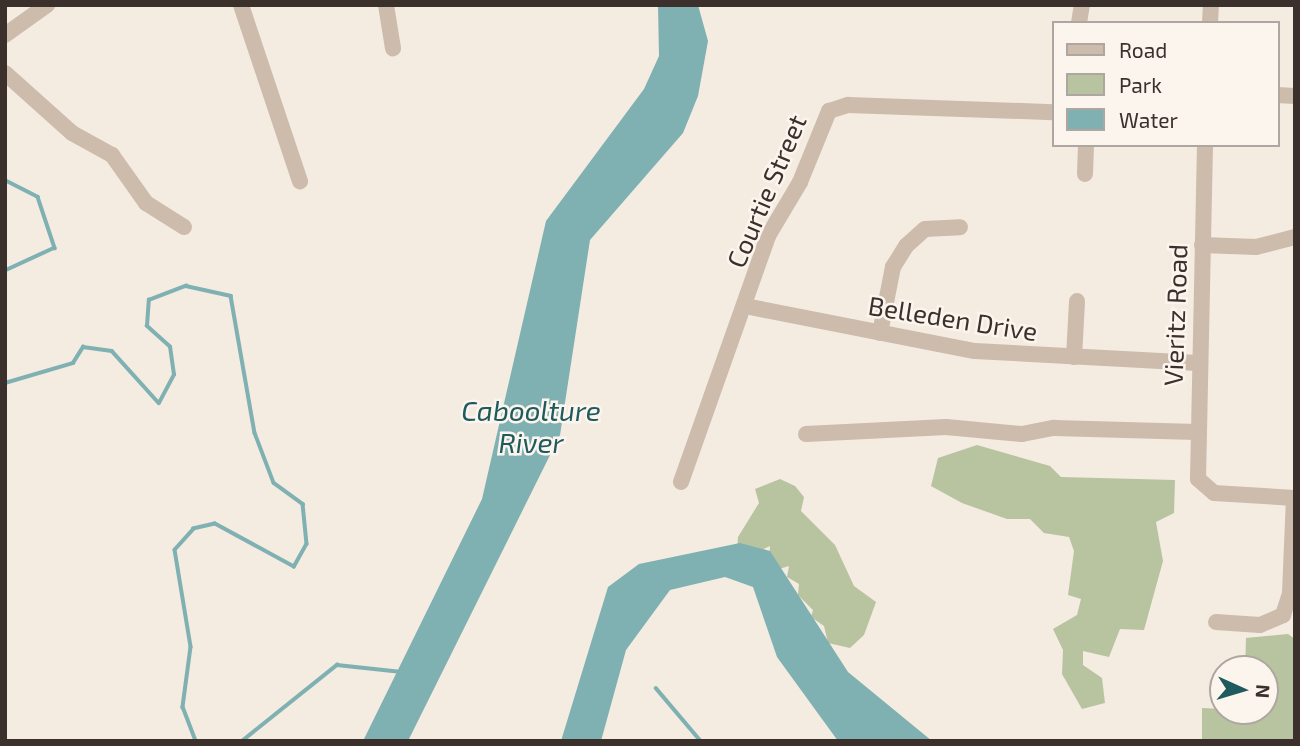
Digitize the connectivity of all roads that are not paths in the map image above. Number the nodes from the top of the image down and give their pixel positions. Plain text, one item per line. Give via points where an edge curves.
1 (47, 5) edge
2 (241, 5) edge
3 (386, 5) edge
4 (5, 35) edge
5 (393, 48) dead end
6 (5, 73) edge
7 (1052, 112) edge
8 (1086, 147) edge
9 (1205, 147) edge
10 (1085, 174) dead end
11 (300, 181) dead end
12 (184, 227) dead end
13 (960, 227) dead end
14 (1295, 237) edge
15 (1202, 245) junction
16 (1077, 301) dead end
17 (744, 306) junction
18 (880, 333) junction
19 (1074, 358) junction
20 (1198, 363) junction
21 (1197, 432) junction
22 (806, 434) dead end
23 (681, 482) dead end
24 (1295, 498) edge
25 (1289, 619) edge
26 (1216, 622) dead end

1 - 4 street
2 - 11 street
3 - 5 street
6 - 12 street via 72,133 113,155 146,203
7 - 17 street, Courtie Street via 848,105 829,111 800,182 776,215
8 - 10 street
9 - 15 street, Vieritz Road
13 - 18 street via 925,229 906,246 893,267
14 - 15 street via 1256,247
15 - 20 street, Vieritz Road
16 - 19 street
17 - 18 street, Belleden Drive
17 - 23 street
18 - 19 street, Belleden Drive via 975,351
19 - 20 street, Belleden Drive
20 - 21 street, Vieritz Road
21 - 22 street via 1054,428 1014,434 946,427
21 - 24 street, Vieritz Road via 1201,485 1214,493
24 - 25 street
25 - 26 street via 1260,625

